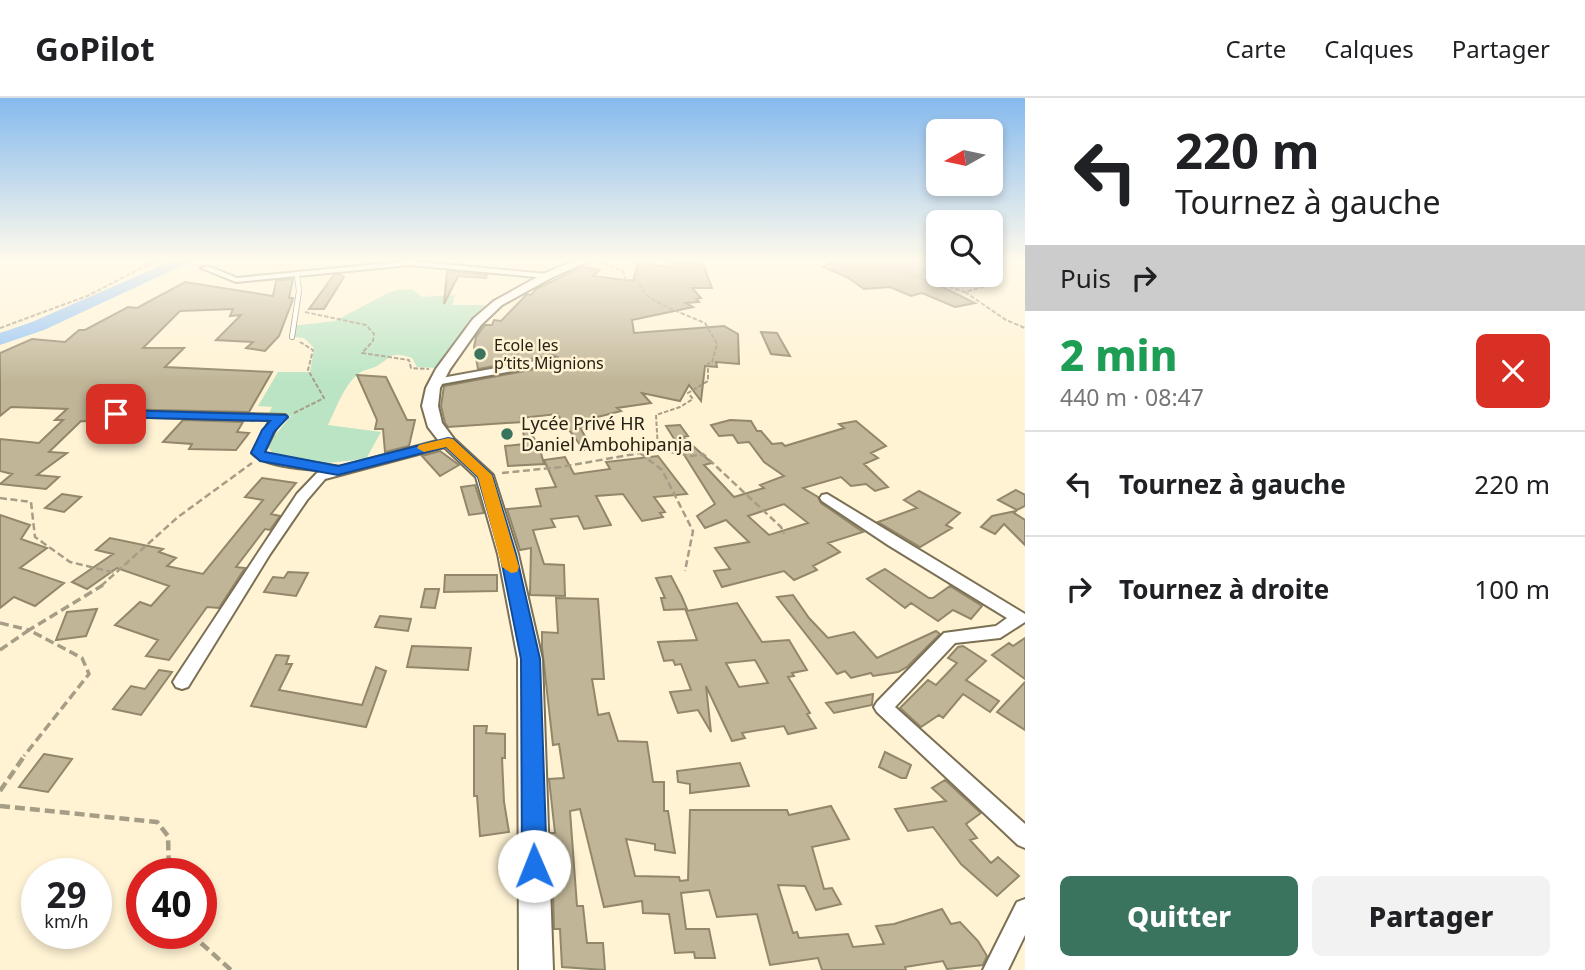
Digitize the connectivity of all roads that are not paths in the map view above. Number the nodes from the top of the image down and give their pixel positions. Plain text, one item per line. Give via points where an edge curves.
1 (299, 301) edge
2 (502, 301) edge
3 (292, 337) road end
4 (552, 361) dead end
5 (440, 376) junction
6 (116, 414) dead end
7 (448, 442) junction
8 (338, 471) junction
9 (827, 498) dead end
10 (182, 682) dead end
11 (1025, 838) edge
12 (1025, 910) edge
13 (536, 970) edge
14 (995, 970) edge

1 - 3 lane via 291,320
2 - 5 street via 477,322
4 - 5 street
5 - 7 street via 430,406 435,424
6 - 8 street via 281,417 268,430 258,453 264,458
7 - 8 street
7 - 13 street via 484,475 508,554 530,659
8 - 10 street via 321,476 302,497
9 - 11 street via 1019,618 999,632 950,637 883,707
12 - 14 street

